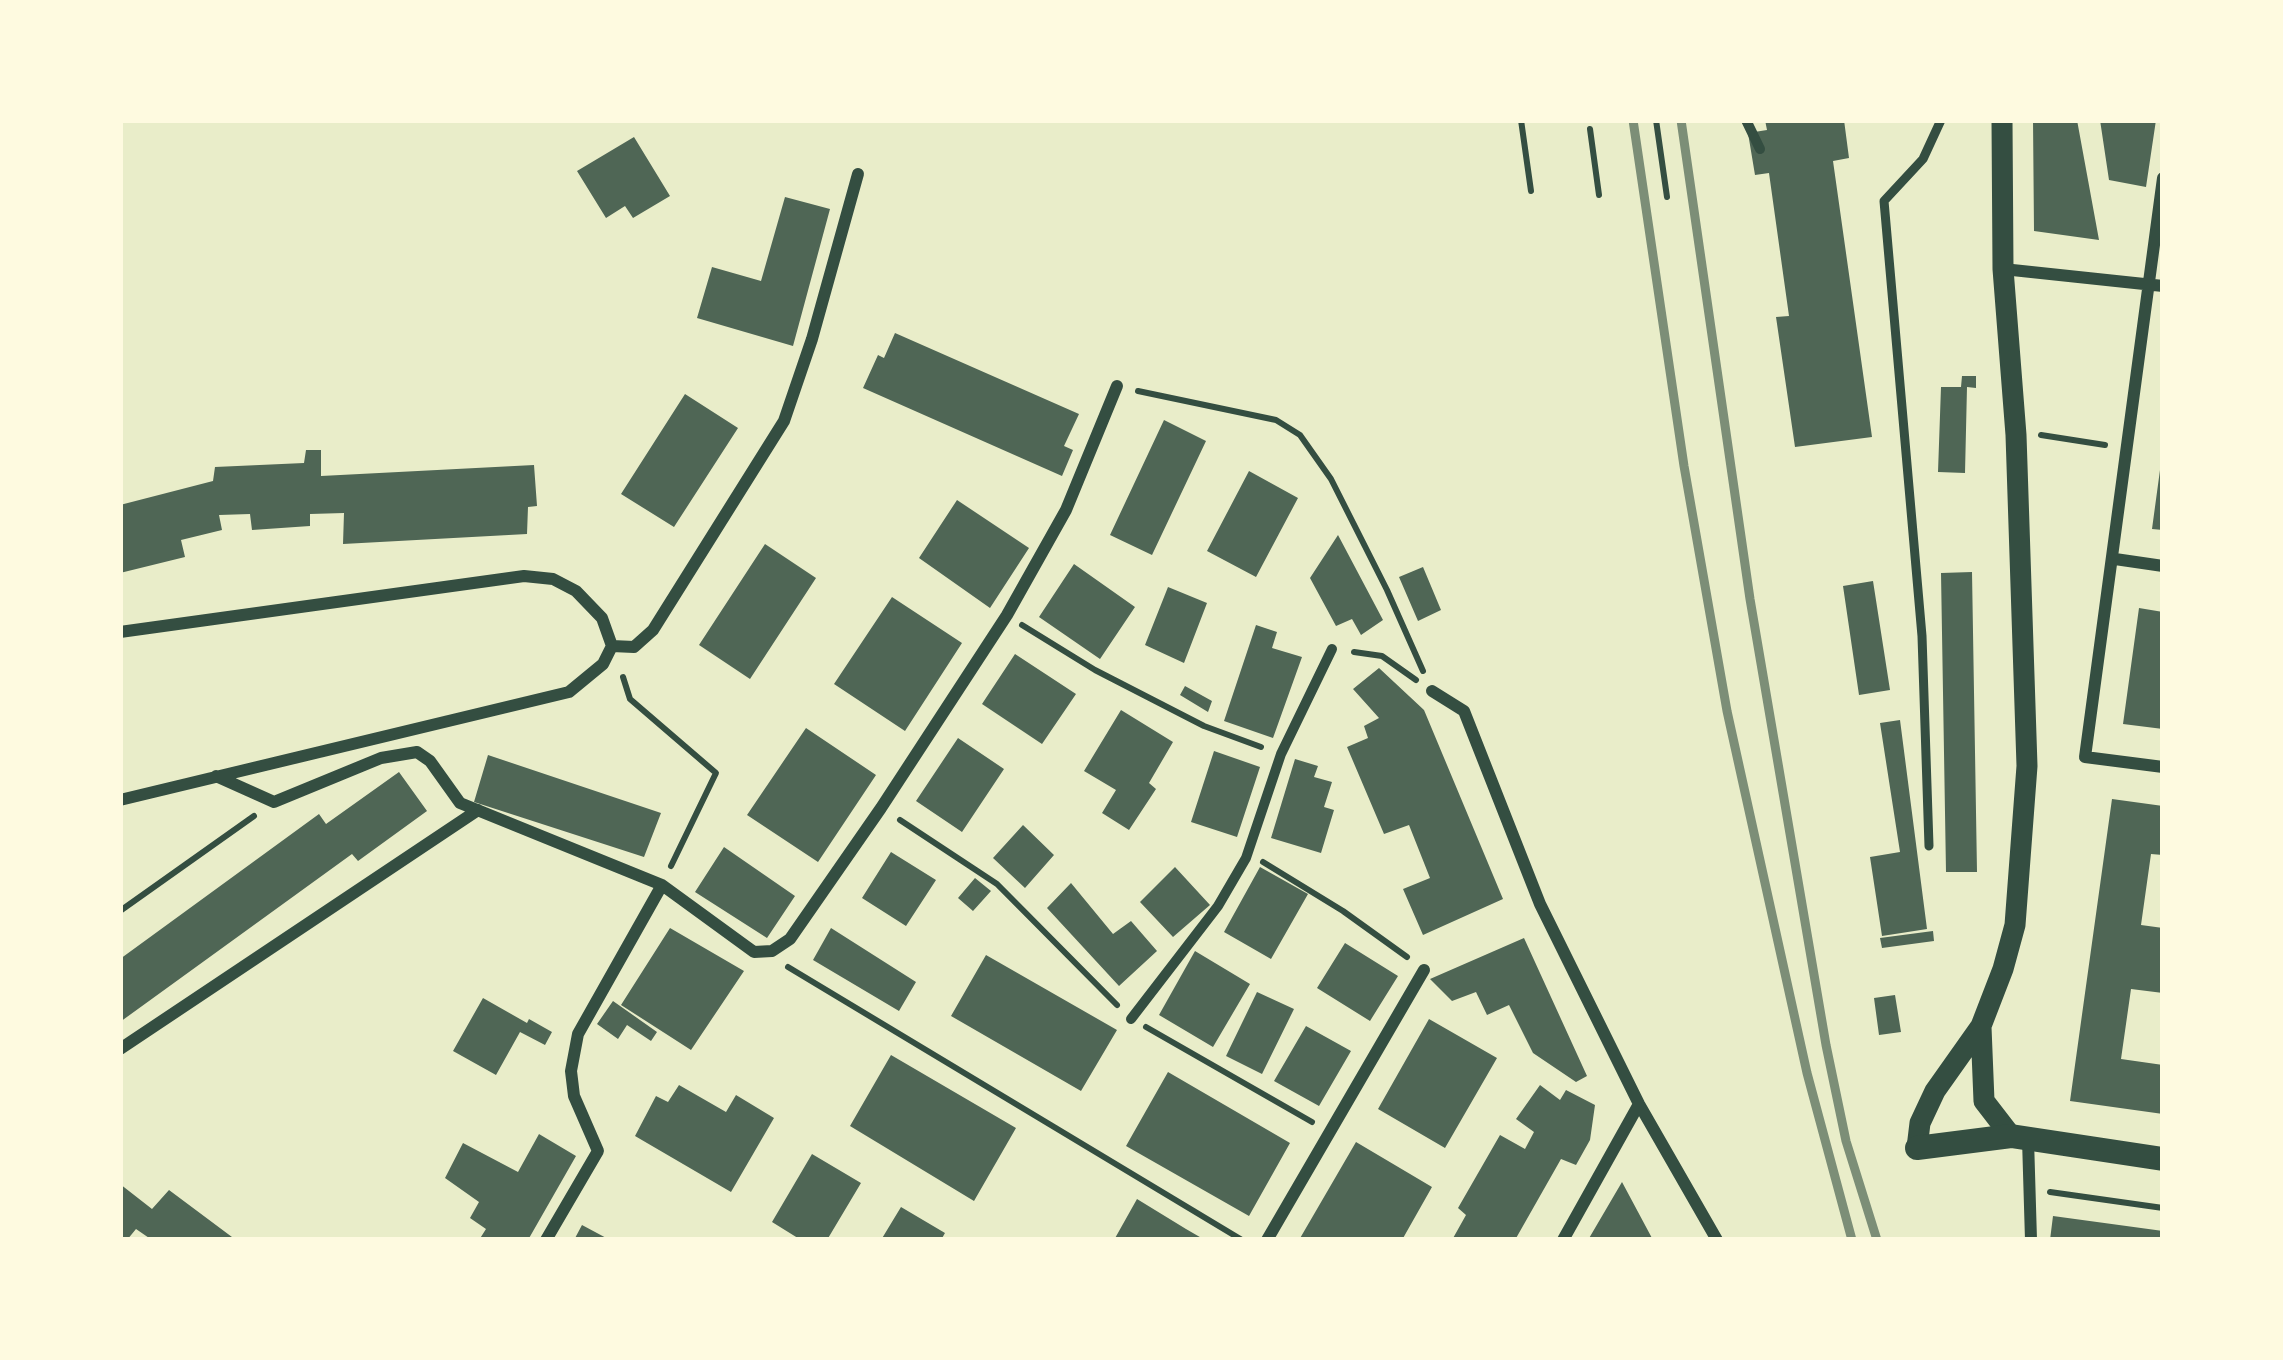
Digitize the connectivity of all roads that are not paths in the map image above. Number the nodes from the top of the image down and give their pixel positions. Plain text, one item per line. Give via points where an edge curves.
1 (1746, 120) edge
2 (1941, 120) edge
3 (2002, 120) edge
4 (1760, 149) dead end
5 (858, 174) dead end
6 (2163, 178) edge
7 (2003, 269) junction
8 (2147, 284) junction
9 (2163, 286) edge
10 (1117, 386) road end
11 (2115, 559) junction
12 (2163, 566) edge
13 (120, 632) edge
14 (612, 646) junction
15 (1332, 649) road end
16 (1432, 691) road end
17 (2163, 767) edge
18 (216, 776) junction
19 (120, 800) edge
20 (478, 810) junction
21 (1929, 846) dead end
22 (662, 885) junction
23 (1424, 970) road end
24 (1131, 1018) road end
25 (1981, 1026) junction
26 (120, 1049) edge
27 (1639, 1104) junction
28 (2019, 1137) junction
29 (1917, 1148) joint
30 (2163, 1159) edge
31 (546, 1240) edge
32 (1267, 1240) edge
33 (1563, 1240) edge
34 (1717, 1240) edge
35 (2031, 1240) edge

1 - 4 street
2 - 21 lane via 1923,159 1884,201 1922,636
3 - 7 street
5 - 14 street via 784,421 653,630 634,647
6 - 8 street
7 - 8 street
7 - 25 street via 2027,766 2015,925
8 - 9 street
8 - 11 street
10 - 22 street via 1066,511 1007,615 790,939 754,952
11 - 12 street
11 - 17 street via 2085,757
13 - 14 street via 524,576 576,591 602,618
14 - 18 street via 568,692
15 - 24 street via 1281,754 1247,853 1218,906
16 - 27 street via 1464,711 1540,904
18 - 19 street
18 - 20 street via 274,802 381,758 417,752 460,802
20 - 22 street
20 - 26 street
22 - 31 street via 575,1046 574,1096 598,1151
23 - 32 street
25 - 28 street via 1984,1101
25 - 29 street via 1936,1091
27 - 33 street
27 - 34 street
28 - 29 main road
28 - 30 main road
28 - 35 street

